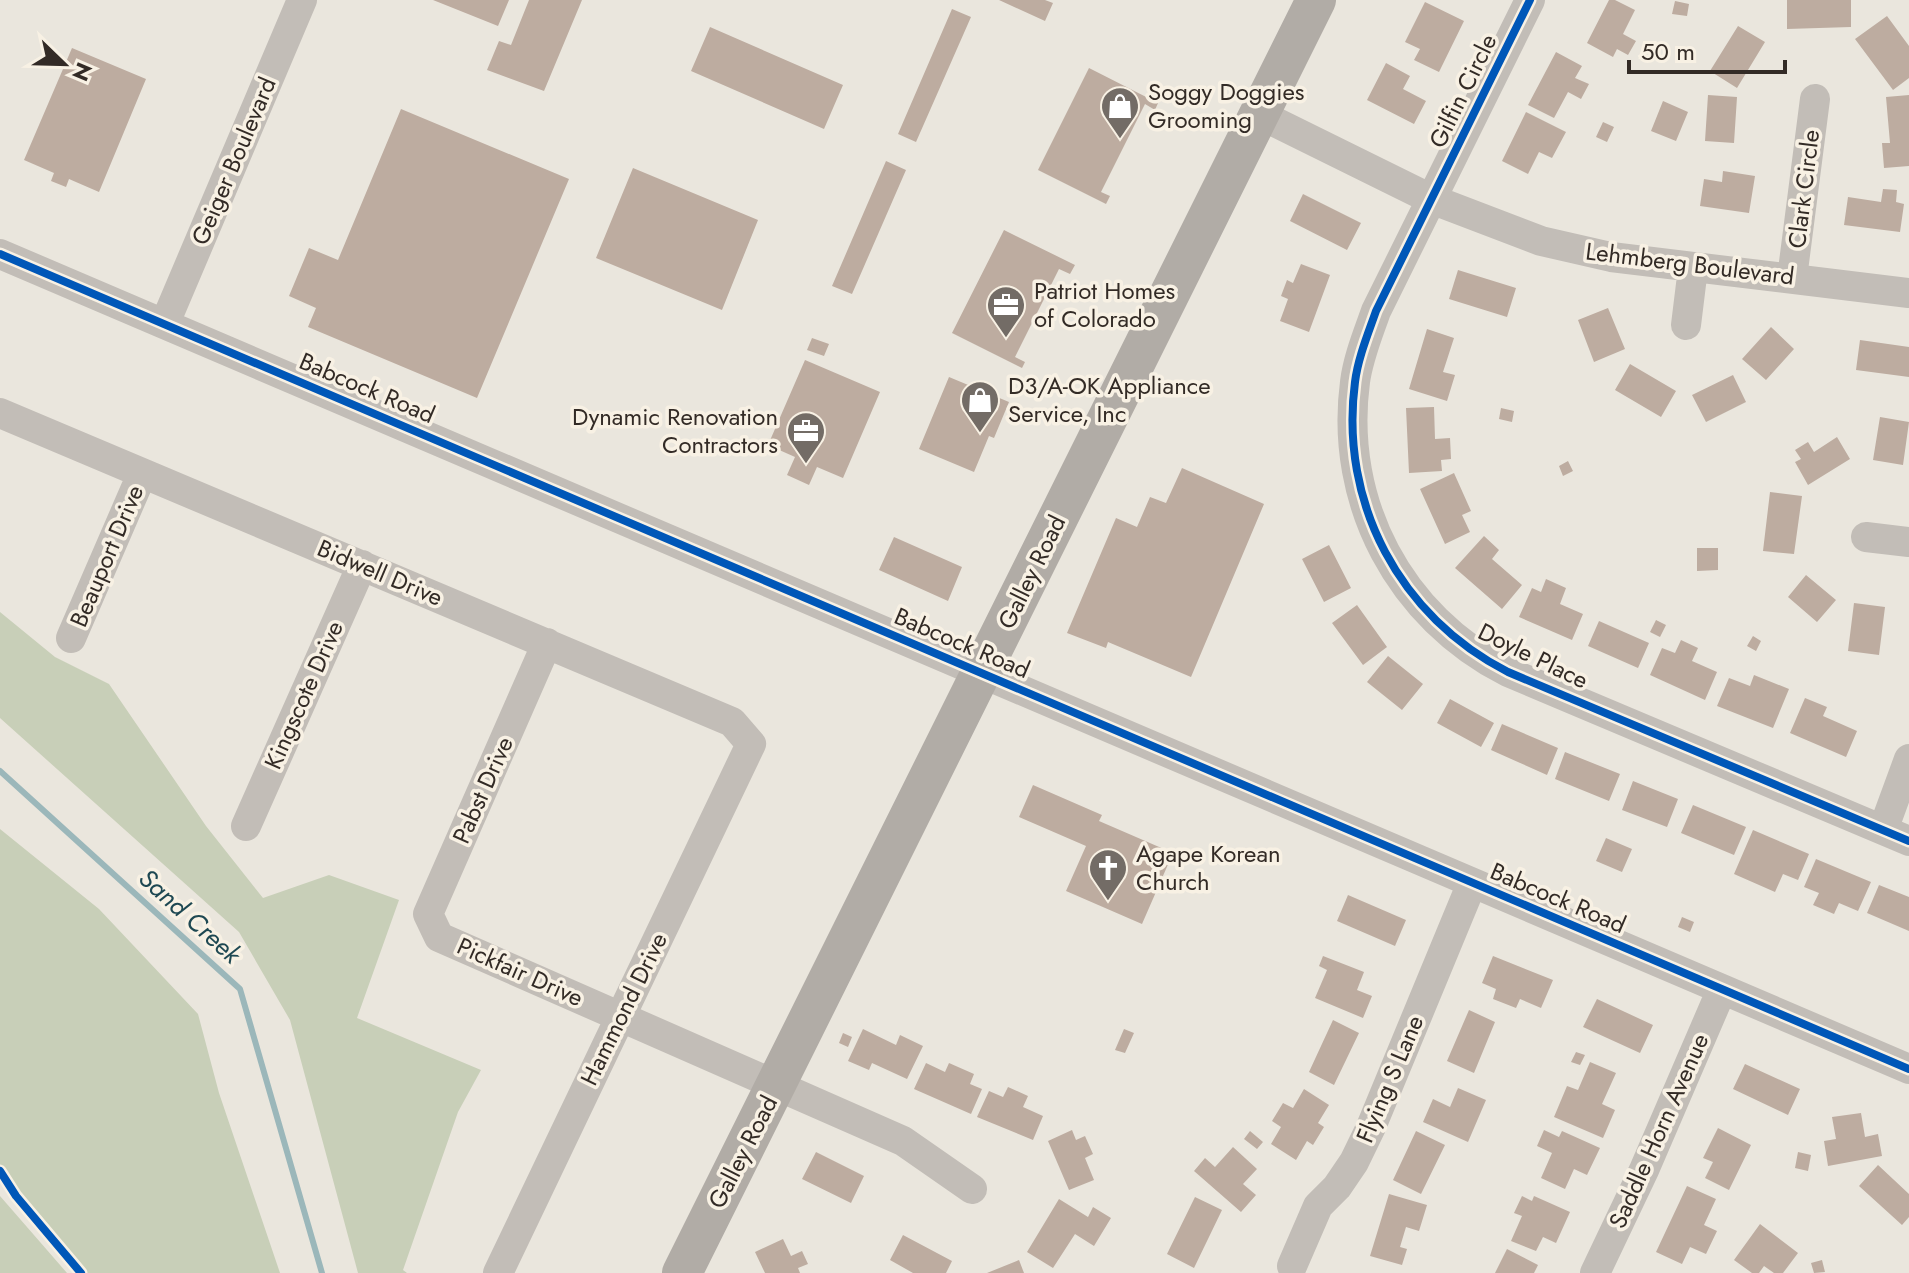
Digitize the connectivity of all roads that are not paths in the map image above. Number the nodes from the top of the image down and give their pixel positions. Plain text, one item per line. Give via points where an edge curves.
1 (302, 0) edge
2 (1316, 0) edge
3 (1530, 0) edge
4 (1815, 99) dead end
5 (1259, 114) junction
6 (1431, 199) junction
7 (0, 254) edge
8 (1693, 268) junction
9 (1792, 278) junction
10 (1909, 293) edge
11 (165, 323) junction
12 (1686, 325) dead end
13 (0, 413) edge
14 (142, 474) junction
15 (1866, 537) dead end
16 (1909, 542) edge
17 (362, 565) junction
18 (71, 638) dead end
19 (547, 643) junction
20 (982, 673) junction
21 (751, 744) joint
22 (1909, 759) edge
23 (246, 826) dead end
24 (1896, 836) edge
25 (1472, 883) junction
26 (439, 937) joint
27 (1722, 989) junction
28 (621, 1016) junction
29 (1909, 1069) edge
30 (777, 1084) junction
31 (972, 1189) dead end
32 (1292, 1266) dead end
33 (498, 1273) edge
34 (682, 1273) edge
35 (1596, 1273) edge

1 - 11 street, Geiger Boulevard
2 - 5 main road, Galley Road
3 - 6 street, Gilfin Circle
4 - 9 street, Clark Circle
5 - 6 street, Lehmberg Boulevard
5 - 20 main road, Galley Road
6 - 8 street, Lehmberg Boulevard via 1563,247
6 - 24 street, Doyle Place via 1376,311 1355,379 1352,414 1353,455 1362,495 1375,532 1415,599 1444,630 1508,672
7 - 11 street, Babcock Road
8 - 9 street, Lehmberg Boulevard
8 - 12 street
9 - 10 street, Lehmberg Boulevard
11 - 20 street, Babcock Road
13 - 14 street, Bidwell Drive
14 - 17 street, Bidwell Drive
14 - 18 street, Beauport Drive
15 - 16 street
17 - 19 street, Bidwell Drive
17 - 23 street, Kingscote Drive
19 - 21 street, Bidwell Drive via 732,722
19 - 26 street, Pabst Drive via 428,914
20 - 25 street, Babcock Road
20 - 30 main road, Galley Road
21 - 28 street, Hammond Drive
22 - 24 street
25 - 27 street, Babcock Road
25 - 32 street, Flying S Lane via 1371,1127 1354,1162 1318,1206
26 - 28 street, Pickfair Drive
27 - 29 street, Babcock Road
27 - 35 street, Saddle Horn Avenue
28 - 30 street, Pickfair Drive
28 - 33 street, Hammond Drive
30 - 31 street, Pickfair Drive via 903,1141
30 - 34 main road, Galley Road

